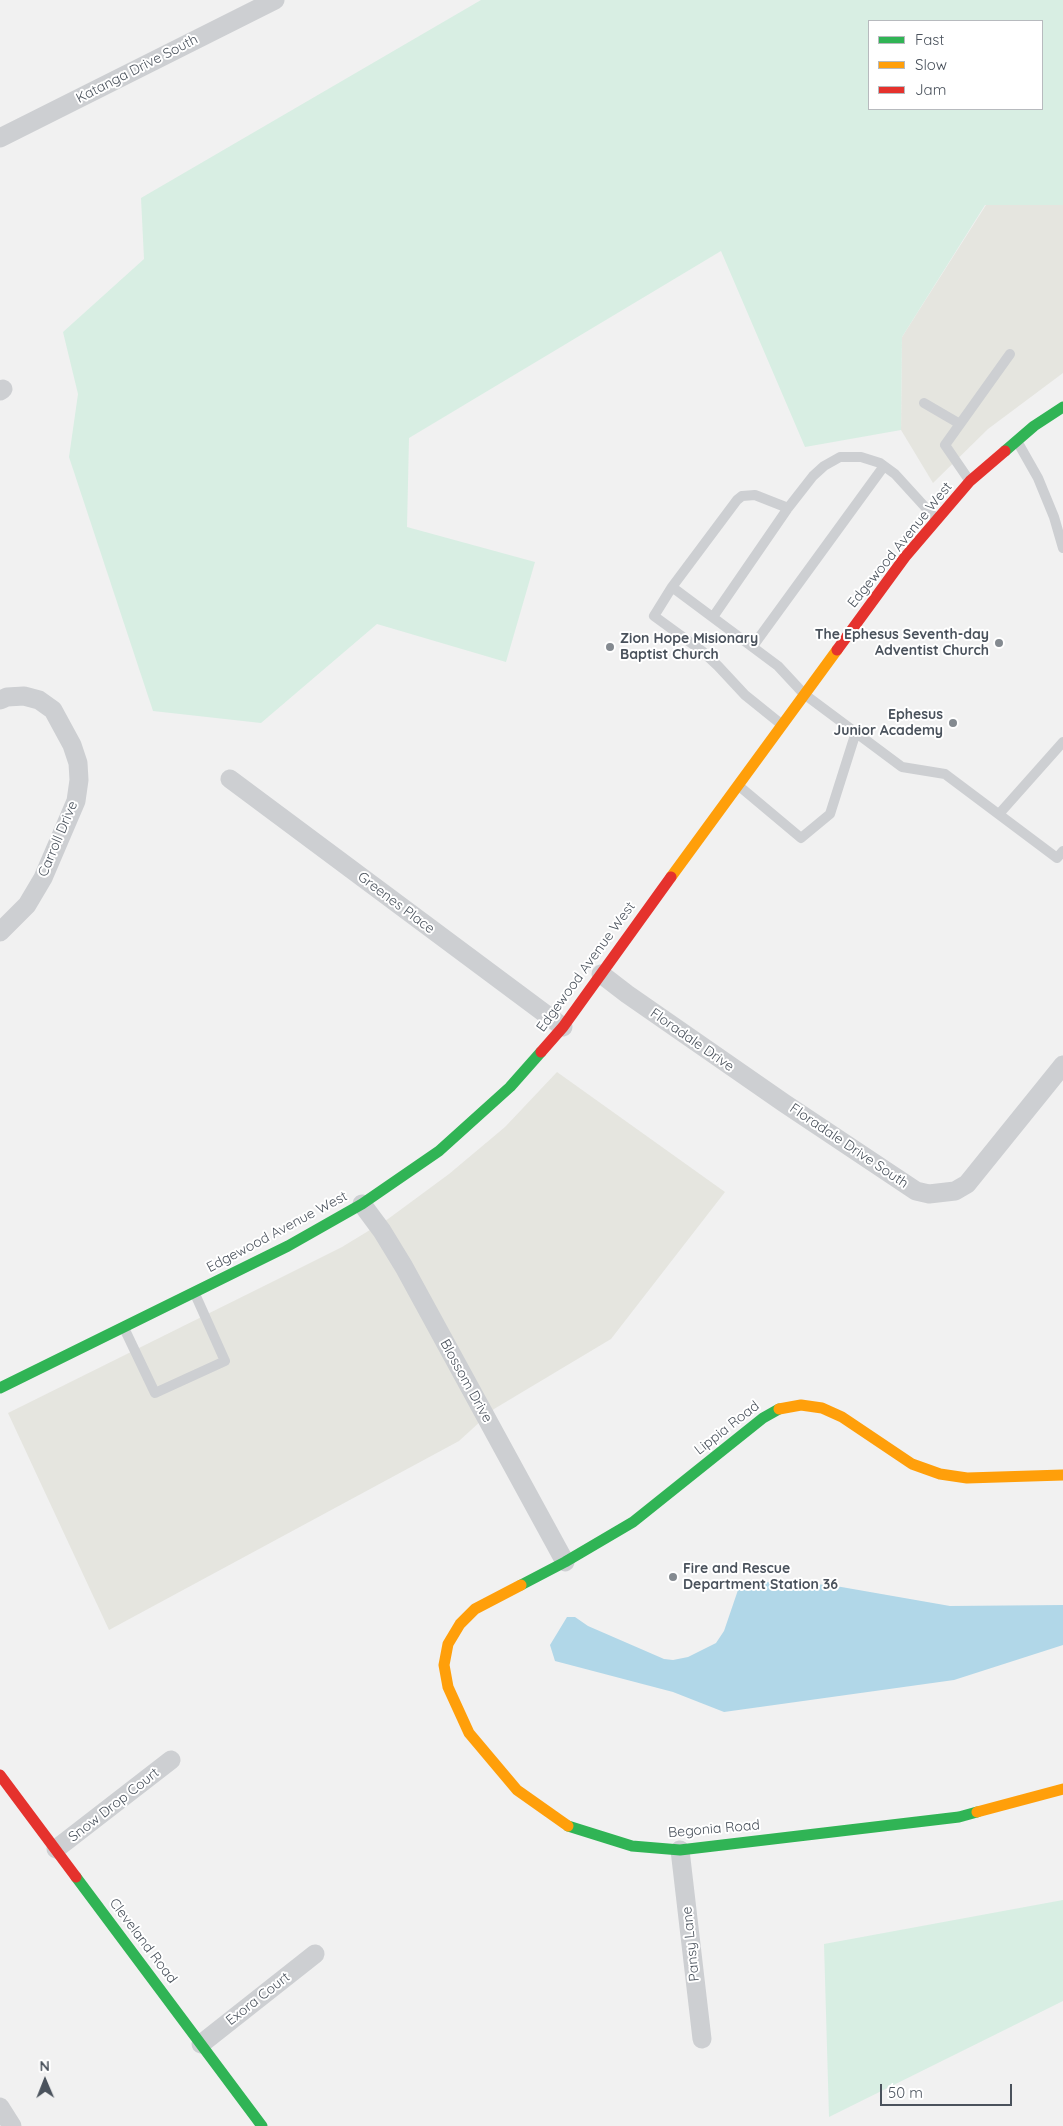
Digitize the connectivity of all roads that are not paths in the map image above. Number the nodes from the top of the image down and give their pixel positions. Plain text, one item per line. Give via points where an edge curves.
1 (275, 0) edge
2 (0, 138) edge
3 (1010, 354) dead end
4 (924, 403) dead end
5 (1063, 407) edge
6 (960, 424) junction
7 (1017, 441) junction
8 (884, 466) junction
9 (970, 481) junction
10 (788, 508) junction
11 (937, 520) junction
12 (1063, 548) edge
13 (672, 587) junction
14 (713, 617) junction
15 (753, 646) junction
16 (804, 694) junction
17 (0, 700) edge
18 (782, 724) junction
19 (856, 732) junction
20 (1063, 742) edge
21 (230, 779) dead end
22 (738, 786) junction
23 (999, 814) junction
24 (1063, 851) edge
25 (0, 932) edge
26 (601, 974) junction
27 (563, 1027) junction
28 (1063, 1065) edge
29 (784, 1103) joint
30 (362, 1204) junction
31 (194, 1292) junction
32 (124, 1327) junction
33 (0, 1388) edge
34 (1063, 1475) edge
35 (565, 1562) junction
36 (448, 1644) joint
37 (171, 1760) dead end
38 (0, 1775) edge
39 (1063, 1789) edge
40 (56, 1849) junction
41 (680, 1850) junction
42 (315, 1954) dead end
43 (702, 2039) dead end
44 (201, 2044) junction
45 (0, 2107) edge
46 (12, 2126) edge
47 (262, 2126) edge

1 - 2 street, Katanga Drive South
3 - 6 lane
4 - 6 lane
5 - 7 street, Edgewood Avenue West
6 - 9 lane via 945,444
7 - 9 street, Edgewood Avenue West
7 - 12 lane via 1038,478
8 - 10 lane via 861,457 840,457 818,471
8 - 11 lane
8 - 15 lane
9 - 11 street, Edgewood Avenue West
10 - 13 lane via 755,495 742,496
10 - 14 lane
11 - 16 street, Edgewood Avenue West
13 - 14 lane
13 - 18 lane via 654,616 702,651 745,695
14 - 15 lane
15 - 16 lane via 778,666
16 - 18 street, Edgewood Avenue West
16 - 19 lane
17 - 25 street, Carroll Drive via 24,696 40,700 53,710 72,745 79,780 76,800 43,878 27,905
18 - 22 street, Edgewood Avenue West
19 - 22 lane via 830,814 801,838
19 - 23 lane via 902,767 945,774
20 - 23 lane
21 - 27 street, Greenes Place
22 - 26 street, Edgewood Avenue West
23 - 24 lane via 1057,858
26 - 27 street, Edgewood Avenue West
26 - 29 street, Floradale Drive
27 - 30 street, Edgewood Avenue West via 510,1087 472,1122 439,1151
28 - 29 street, Floradale Drive South via 967,1184 942,1194 916,1191
30 - 31 street, Edgewood Avenue West via 288,1246
30 - 35 street, Blossom Drive via 404,1267
31 - 32 street, Edgewood Avenue West
31 - 32 lane via 226,1360 154,1393
32 - 33 street, Edgewood Avenue West
34 - 35 street, Lippia Road via 967,1478 940,1474 912,1464 842,1417 822,1408 801,1405 780,1409 762,1418 633,1522
35 - 36 street, Lippia Road via 475,1609 460,1624
36 - 41 street, Begonia Road via 444,1664 448,1688 470,1733 517,1790 566,1825 632,1846
37 - 40 street, Snow Drop Court
38 - 40 street, Cleveland Road
39 - 41 street, Begonia Road via 959,1817
40 - 44 street, Cleveland Road
41 - 43 street, Pansy Lane
42 - 44 street, Exora Court
44 - 47 street, Cleveland Road
45 - 46 street

